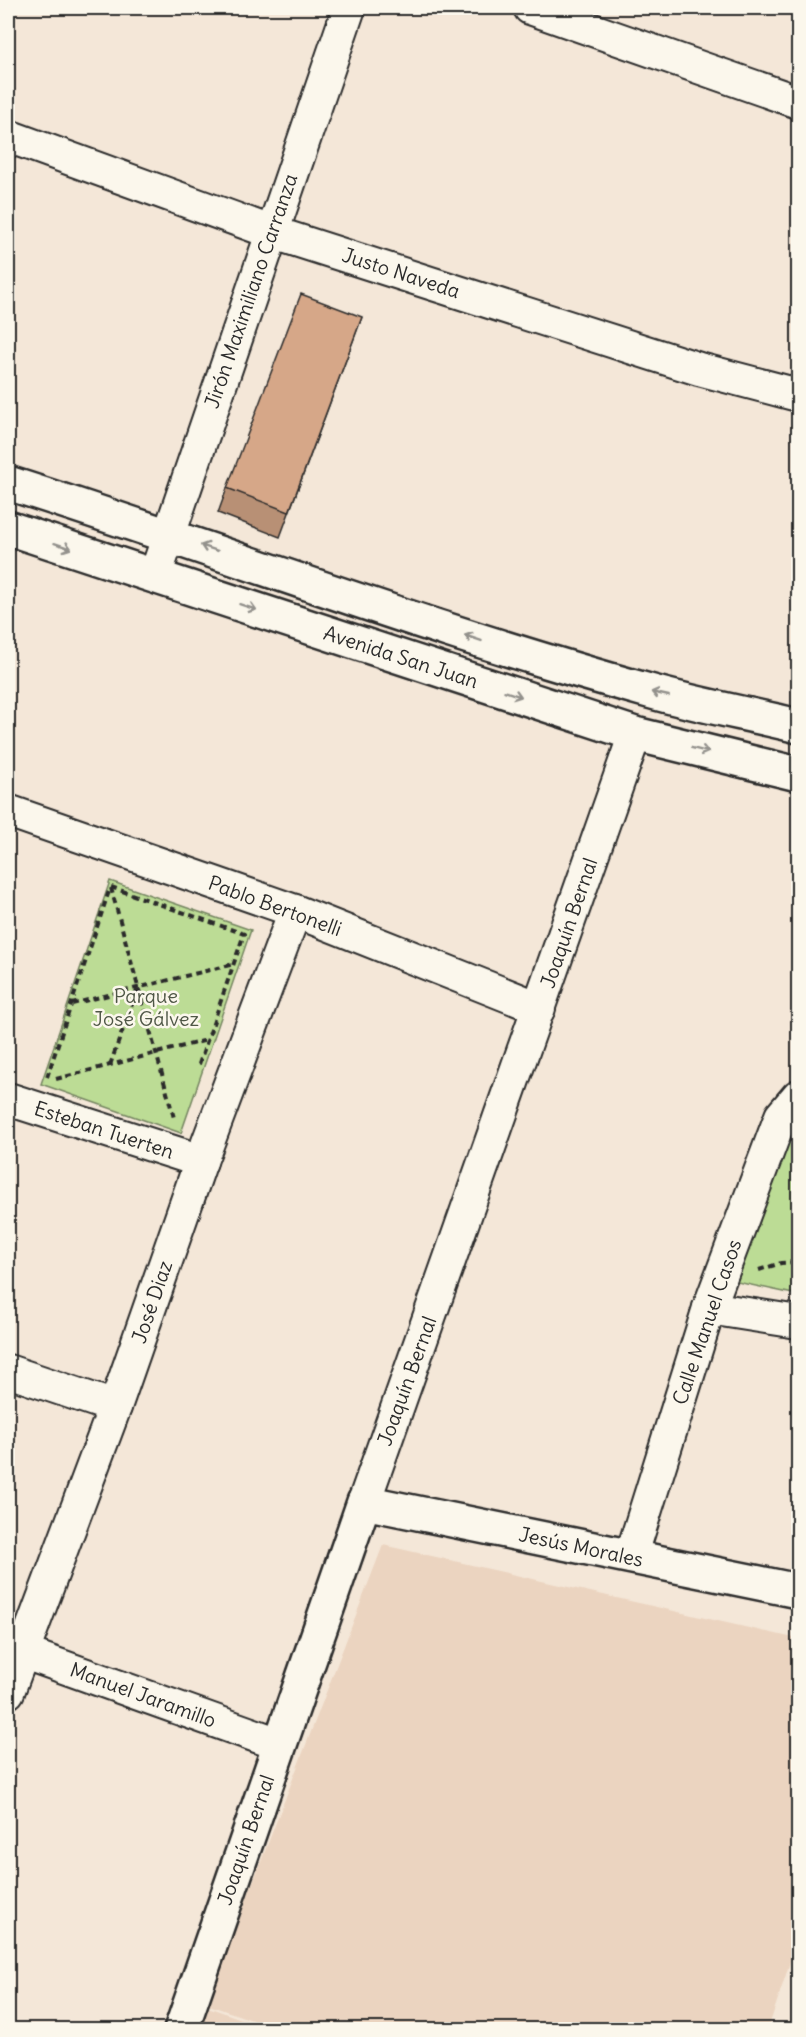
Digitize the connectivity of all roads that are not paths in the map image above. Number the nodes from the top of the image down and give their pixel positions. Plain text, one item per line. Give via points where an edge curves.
1 (349, 8) edge
2 (530, 8) edge
3 (798, 102) edge
4 (8, 136) edge
5 (271, 232) junction
6 (798, 395) edge
7 (8, 483) edge
8 (8, 528) edge
9 (169, 534) junction
10 (155, 576) junction
11 (798, 726) edge
12 (635, 734) junction
13 (798, 774) edge
14 (8, 811) edge
15 (295, 911) junction
16 (539, 1008) junction
17 (798, 1096) edge
18 (8, 1099) edge
19 (201, 1161) junction
20 (709, 1308) junction
21 (798, 1322) edge
22 (8, 1371) edge
23 (115, 1407) junction
24 (364, 1502) junction
25 (632, 1557) junction
26 (798, 1591) edge
27 (14, 1649) edge
28 (8, 1692) edge
29 (279, 1744) junction
30 (182, 2030) edge

1 - 5 street, Jirón Maximiliano Carranza
2 - 3 street
4 - 5 street, Justo Naveda
5 - 6 street, Justo Naveda via 699,369
5 - 9 street, Jirón Maximiliano Carranza
7 - 9 main road, Avenida San Juan
8 -> 10 main road, Avenida San Juan
9 - 10 street, Jirón Maximiliano Carranza
11 -> 9 main road, Avenida San Juan via 650,692 502,647
10 -> 12 main road, Avenida San Juan
12 -> 13 main road, Avenida San Juan
12 - 16 street, Joaquín Bernal
14 - 15 street, Pablo Bertonelli
15 - 16 street, Pablo Bertonelli
15 - 19 street, José Diaz
16 - 24 street, Joaquín Bernal
17 - 20 street, Calle Manuel Casos via 781,1116
18 - 19 street, Esteban Tuerten
19 - 23 street, José Diaz
20 - 21 street
20 - 25 street, Calle Manuel Casos
22 - 23 street
23 - 27 street, José Diaz
24 - 25 main road, Jesús Morales
24 - 29 main road, Joaquín Bernal
25 - 26 main road, Jesús Morales
27 - 28 street, José Diaz
27 - 29 street, Manuel Jaramillo
29 - 30 main road, Joaquín Bernal

